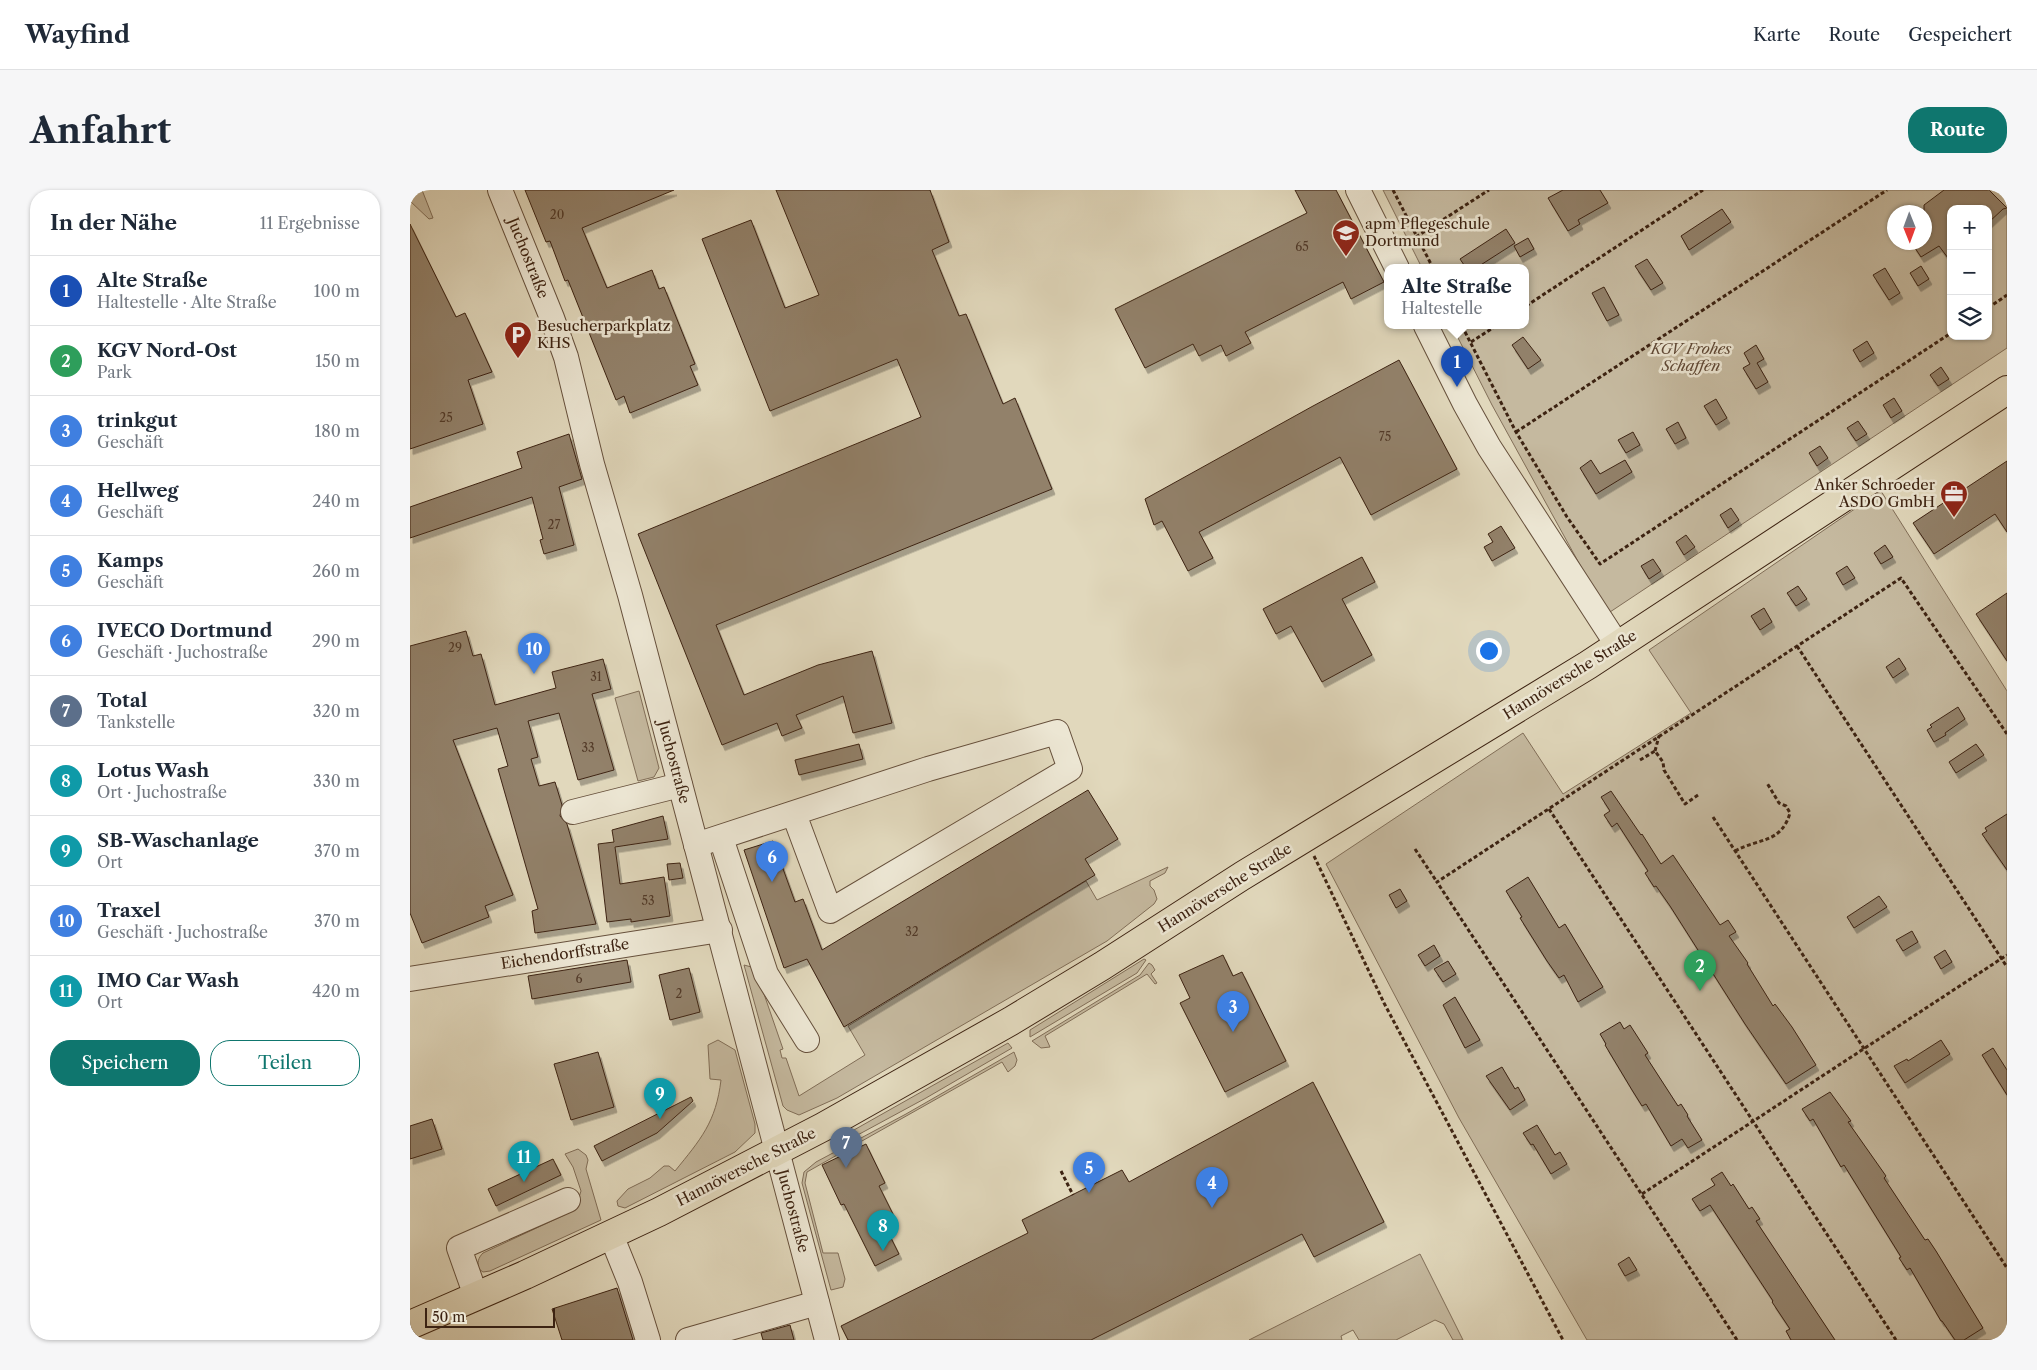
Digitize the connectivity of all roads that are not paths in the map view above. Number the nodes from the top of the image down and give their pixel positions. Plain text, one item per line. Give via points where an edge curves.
1 (500, 190) edge
2 (1358, 190) edge
3 (1395, 264) edge
4 (1428, 329) edge
5 (2007, 390) edge
6 (1618, 646) junction
7 (680, 785) junction
8 (573, 812) dead end
9 (794, 814) junction
10 (721, 838) junction
11 (696, 845) junction
12 (720, 930) junction
13 (410, 979) edge
14 (807, 1040) dead end
15 (777, 1150) junction
16 (568, 1200) dead end
17 (611, 1235) junction
18 (476, 1296) junction
19 (817, 1303) junction
20 (410, 1325) edge
21 (648, 1340) edge
22 (688, 1340) edge
23 (827, 1340) edge

1 - 7 street, Juchostraße via 560,338
2 - 3 street
4 - 6 street via 1489,447
5 - 6 main road, Hannöversche Straße
6 - 15 main road, Hannöversche Straße via 1019,1016
7 - 8 street
7 - 11 street, Juchostraße
9 - 9 street via 1057,732 1070,769 830,911
9 - 10 street
10 - 11 street
10 - 14 street via 766,974
11 - 12 street, Juchostraße
12 - 13 street, Eichendorffstraße
12 - 15 street, Juchostraße
15 - 17 main road, Hannöversche Straße
15 - 19 street, Juchostraße
16 - 18 street via 459,1248
17 - 18 main road, Hannöversche Straße
17 - 21 street
18 - 20 main road, Hannöversche Straße
19 - 22 street
19 - 23 street, Juchostraße

